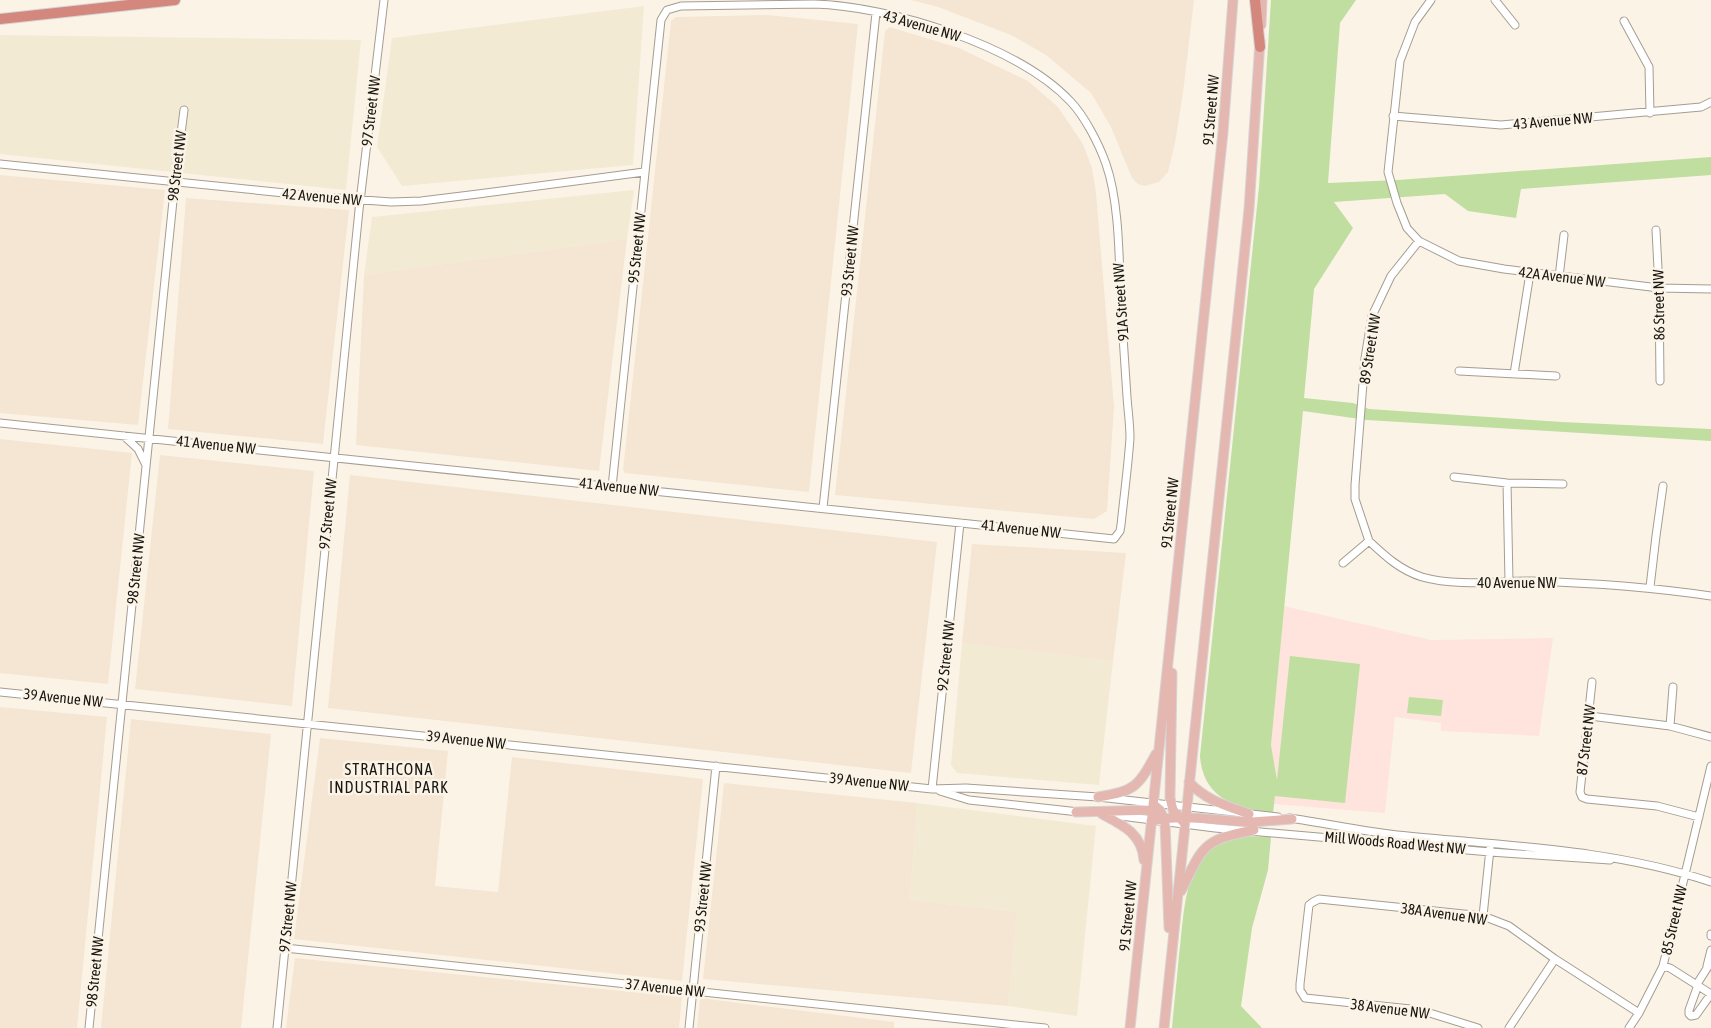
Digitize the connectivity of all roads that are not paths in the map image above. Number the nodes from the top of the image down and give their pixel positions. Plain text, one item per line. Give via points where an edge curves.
1 (175, 0) edge
2 (384, 0) edge
3 (1233, 0) edge
4 (1255, 0) edge
5 (1262, 0) edge
6 (1495, 0) edge
7 (1430, 1) edge
8 (667, 10) joint
9 (49, 13) junction
10 (876, 13) junction
11 (0, 15) edge
12 (0, 19) edge
13 (1624, 21) dead end
14 (1515, 25) dead end
15 (1260, 47) junction
16 (1049, 82) joint
17 (1711, 102) edge
18 (184, 110) dead end
19 (1650, 113) junction
20 (1393, 116) junction
21 (0, 164) edge
22 (644, 172) junction
23 (175, 181) junction
24 (360, 200) junction
25 (1656, 230) dead end
26 (1564, 235) dead end
27 (1419, 241) junction
28 (1530, 273) junction
29 (1559, 277) junction
30 (1659, 288) junction
31 (1711, 289) edge
32 (1459, 371) dead end
33 (1514, 374) junction
34 (1556, 376) dead end
35 (1660, 381) dead end
36 (0, 423) edge
37 (124, 436) junction
38 (150, 438) junction
39 (334, 458) junction
40 (147, 467) junction
41 (1454, 477) dead end
42 (1507, 483) junction
43 (1563, 484) dead end
44 (612, 486) junction
45 (1663, 486) dead end
46 (823, 508) junction
47 (960, 523) junction
48 (1114, 539) joint
49 (1369, 541) junction
50 (1343, 563) dead end
51 (1509, 581) junction
52 (1650, 587) junction
53 (1711, 596) edge
54 (1174, 616) junction
55 (1592, 682) dead end
56 (1673, 687) dead end
57 (0, 692) edge
58 (123, 705) junction
59 (1590, 716) junction
60 (307, 724) junction
61 (1670, 726) junction
62 (1711, 736) edge
63 (1159, 750) junction
64 (716, 766) junction
65 (1711, 766) edge
66 (1189, 782) junction
67 (932, 789) junction
68 (1098, 797) junction
69 (1187, 807) junction
70 (1076, 812) junction
71 (1159, 813) junction
72 (1102, 814) junction
73 (1249, 814) junction
74 (1179, 815) junction
75 (1699, 817) junction
76 (1292, 819) junction
77 (1151, 821) junction
78 (1254, 830) junction
79 (1491, 842) junction
80 (1490, 852) junction
81 (1638, 862) junction
82 (1685, 873) junction
83 (1146, 874) junction
84 (1711, 882) edge
85 (1177, 898) junction
86 (1483, 916) junction
87 (285, 948) junction
88 (1711, 950) edge
89 (1555, 959) junction
90 (1711, 962) edge
91 (1663, 966) junction
92 (1706, 969) junction
93 (1169, 980) junction
94 (1698, 985) junction
95 (693, 991) junction
96 (1303, 994) joint
97 (1711, 994) edge
98 (1639, 1013) junction
99 (89, 1028) edge
100 (277, 1028) edge
101 (689, 1028) edge
102 (1045, 1028) edge
103 (1130, 1028) edge
104 (1164, 1028) edge
105 (1478, 1028) edge
106 (1509, 1028) edge
107 (1629, 1028) edge

1 - 9 highway
2 - 24 street, 97 Street NW
3 - 54 main road, 91 Street NW
4 - 15 highway
5 - 15 main road
6 - 14 street
7 - 20 street via 1415,22 1400,61
8 - 10 street, 43 Avenue NW via 682,6 828,4
8 - 22 street, 95 Street NW via 661,20
9 - 11 highway
9 - 12 highway
10 - 16 street, 43 Avenue NW via 926,24 971,40 1019,62
10 - 46 street, 93 Street NW
13 - 19 street via 1649,67
15 - 66 main road via 1249,209
16 - 48 street, 91A Street NW via 1072,102 1092,134 1106,165 1115,204 1130,437 1121,525
17 - 19 street, 43 Avenue NW via 1701,108
18 - 23 street, 98 Street NW
19 - 20 street, 43 Avenue NW via 1502,125
20 - 27 street via 1388,172 1407,228
21 - 23 street, 42 Avenue NW
22 - 24 street, 42 Avenue NW via 421,201
22 - 44 street, 95 Street NW
23 - 24 street, 42 Avenue NW
23 - 38 street, 98 Street NW
24 - 39 street, 97 Street NW
25 - 30 street, 86 Street NW
26 - 29 street
27 - 28 street, 42A Avenue NW via 1459,261
27 - 49 street, 89 Street NW via 1391,276 1372,316 1365,358 1355,485 1355,499
28 - 29 street, 42A Avenue NW
28 - 33 street
29 - 30 street, 42A Avenue NW
30 - 31 street, 42A Avenue NW
30 - 35 street, 86 Street NW
32 - 33 street
33 - 34 street
36 - 37 street, 41 Avenue NW
37 - 38 street, 41 Avenue NW
37 - 40 street via 138,450
38 - 39 street, 41 Avenue NW
38 - 40 street, 98 Street NW
39 - 44 street, 41 Avenue NW
39 - 60 street, 97 Street NW
40 - 58 street, 98 Street NW
41 - 42 street
42 - 43 street
42 - 51 street
44 - 46 street, 41 Avenue NW
45 - 52 street
46 - 47 street, 41 Avenue NW
47 - 48 street, 41 Avenue NW
47 - 67 street, 92 Street NW
49 - 50 street
49 - 51 street, 40 Avenue NW via 1396,566 1422,577 1458,584
51 - 52 street, 40 Avenue NW
52 - 53 street, 40 Avenue NW
54 - 63 main road, 91 Street NW
54 - 74 main road via 1170,798
55 - 59 street, 87 Street NW
56 - 61 street
57 - 58 street, 39 Avenue NW
58 - 60 street, 39 Avenue NW
58 - 99 street, 98 Street NW
59 - 61 street
59 - 75 street, 87 Street NW via 1582,797 1657,806
60 - 64 street, 39 Avenue NW
60 - 87 street, 97 Street NW
61 - 62 street
63 - 68 main road via 1135,786
63 - 71 main road, 91 Street NW
64 - 67 street, 39 Avenue NW
64 - 95 street, 93 Street NW
65 - 75 street, 85 Street NW
66 - 69 main road
66 - 73 main road via 1206,796
67 - 68 street, 39 Avenue NW via 966,788
67 - 70 street, 39 Avenue NW via 969,800
68 - 71 street, 39 Avenue NW
69 - 73 street, Mill Woods Road West NW
69 - 74 main road
69 - 74 main road
70 - 71 main road
70 - 72 street, 39 Avenue NW
71 - 74 main road
71 - 74 street, Mill Woods Road West NW
71 - 77 main road
71 - 93 main road, 91 Street NW via 1170,922
72 - 77 street, 39 Avenue NW
72 - 83 main road via 1126,827 1137,838 1144,855
73 - 76 street, Mill Woods Road West NW
74 - 76 main road via 1252,822
74 - 78 street, Mill Woods Road West NW
74 - 85 main road
75 - 82 street, 85 Street NW
76 - 79 street, Mill Woods Road West NW via 1396,834
77 - 83 main road, 91 Street NW
78 - 80 street, Mill Woods Road West NW
78 - 85 main road via 1227,836 1205,848 1193,864
79 - 80 street
79 - 81 street, Mill Woods Road West NW
80 - 81 street, Mill Woods Road West NW
80 - 86 street
81 - 82 street, Mill Woods Road West NW
82 - 84 street, Mill Woods Road West NW
82 - 91 street, 85 Street NW
83 - 103 main road, 91 Street NW
85 - 93 main road
86 - 89 street, 38A Avenue NW via 1509,926
86 - 96 street, 38A Avenue NW via 1313,902 1309,905 1301,974 1300,990
87 - 95 street, 37 Avenue NW
87 - 100 street, 97 Street NW
88 - 92 street, 85 Street NW
89 - 98 street, 38A Avenue NW
89 - 106 street
90 - 92 street, 85 Street NW
91 - 94 street, 85 Street NW
91 - 98 street, 85 Street NW
92 - 94 street, 85 Street NW
93 - 104 main road
94 - 97 street, 85 Street NW
94 - 97 street, 85 Street NW via 1689,1010 1691,1016 1696,1015
95 - 101 street, 93 Street NW
95 - 102 street, 37 Avenue NW
96 - 105 street, 38 Avenue NW via 1312,1000 1420,1010
98 - 107 street, 85 Street NW

